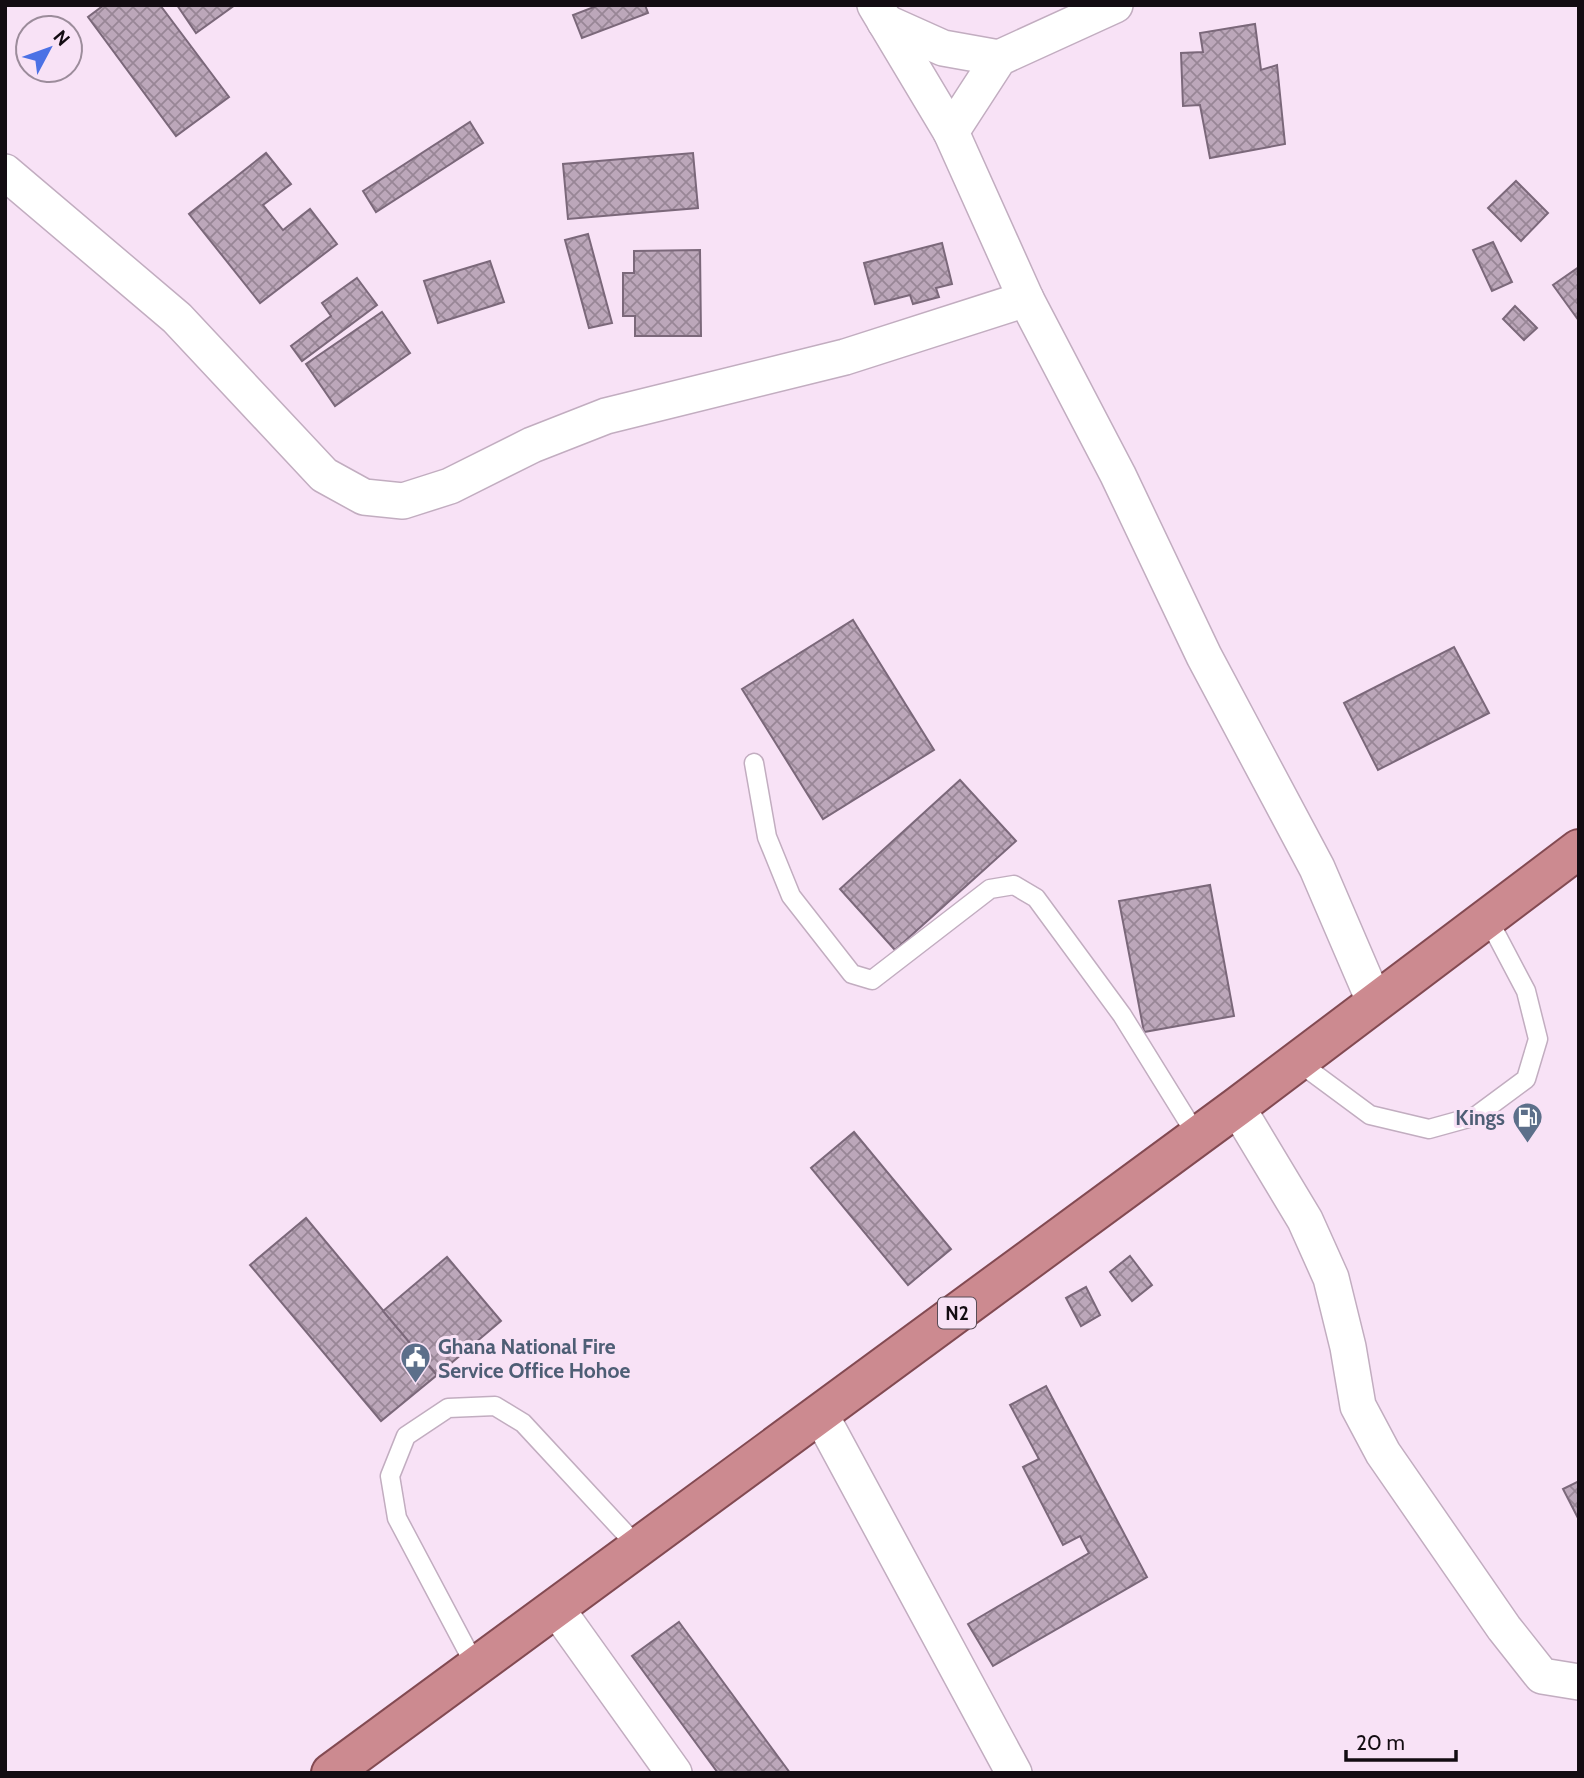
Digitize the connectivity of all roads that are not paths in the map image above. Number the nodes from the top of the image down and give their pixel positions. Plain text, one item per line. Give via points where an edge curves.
1 (1115, 5) edge
2 (880, 14) edge
3 (999, 58) junction
4 (951, 132) junction
5 (5, 172) edge
6 (1026, 299) junction
7 (754, 763) dead end
8 (1579, 849) edge
9 (1487, 917) junction
10 (1375, 1003) junction
11 (1297, 1062) junction
12 (1237, 1107) junction
13 (1197, 1136) junction
14 (820, 1414) junction
15 (638, 1546) junction
16 (556, 1608) junction
17 (476, 1667) junction
18 (1579, 1682) edge
19 (331, 1773) edge
20 (674, 1773) edge
21 (1014, 1773) edge

1 - 3 street
2 - 3 street via 943,48
2 - 4 street
3 - 4 street
4 - 6 street
5 - 6 street via 177,318 324,475 364,497 403,501 450,486 532,445 606,416 845,357
6 - 10 street via 1118,475 1204,656 1317,869
7 - 13 lane via 767,837 791,895 852,974 872,980 990,889 1014,885 1036,898 1122,1015
8 - 9 highway, N2
9 - 10 highway, N2
9 - 11 lane via 1526,991 1538,1039 1526,1079 1476,1116 1429,1129 1370,1115
10 - 11 highway, N2
11 - 12 highway, N2
12 - 13 highway, N2
12 - 18 street via 1306,1220 1331,1278 1358,1406 1383,1453 1542,1676
13 - 14 highway, N2
14 - 15 highway, N2
14 - 21 street
15 - 16 highway, N2
15 - 17 lane via 523,1423 495,1406 448,1408 406,1436 390,1476 397,1518
16 - 17 highway, N2
16 - 20 street
17 - 19 highway, N2

